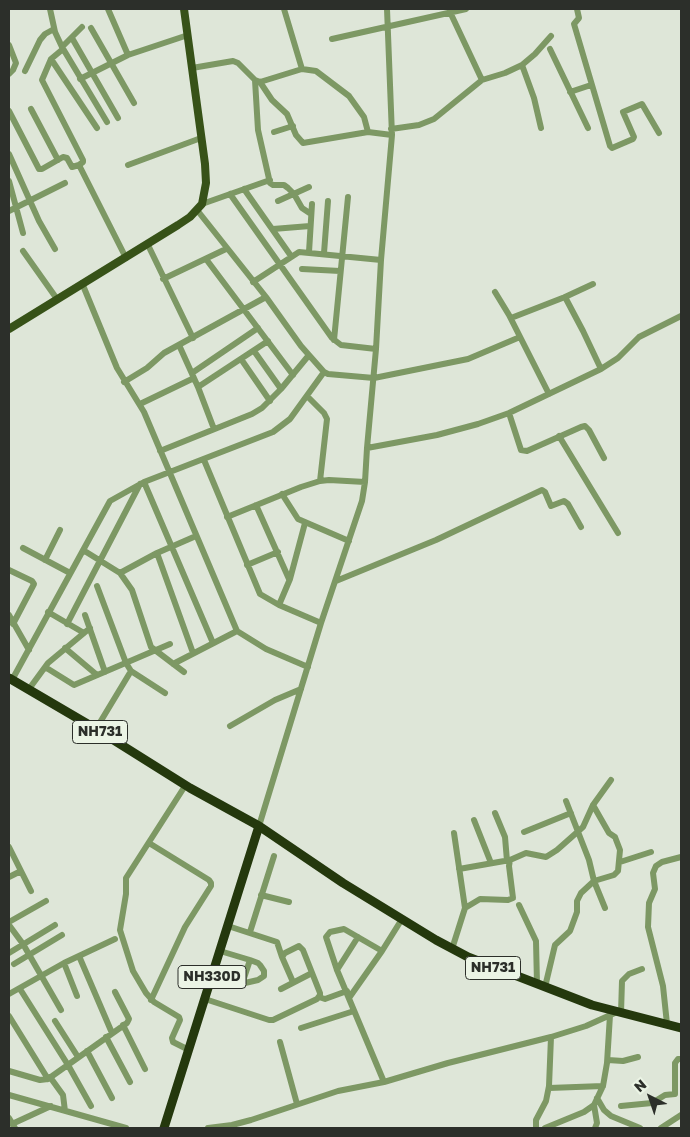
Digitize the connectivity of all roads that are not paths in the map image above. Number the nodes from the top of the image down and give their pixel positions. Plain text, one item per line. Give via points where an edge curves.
1 (50, 9) edge
2 (108, 9) edge
3 (184, 9) edge
4 (284, 9) edge
5 (387, 9) edge
6 (466, 9) edge
7 (577, 9) edge
8 (450, 12) junction
9 (388, 26) junction
10 (82, 27) dead end
11 (91, 28) dead end
12 (54, 29) junction
13 (188, 35) junction
14 (551, 36) dead end
15 (72, 38) junction
16 (332, 39) dead end
17 (9, 45) edge
18 (63, 48) junction
19 (550, 49) dead end
20 (128, 55) junction
21 (51, 59) junction
22 (111, 63) junction
23 (522, 65) junction
24 (192, 68) junction
25 (302, 68) junction
26 (24, 71) dead end
27 (92, 72) junction
28 (9, 74) edge
29 (80, 79) junction
30 (482, 80) junction
31 (258, 81) junction
32 (591, 85) junction
33 (570, 92) junction
34 (134, 103) dead end
35 (31, 109) dead end
36 (9, 111) edge
37 (118, 118) dead end
38 (107, 122) dead end
39 (292, 126) junction
40 (97, 128) dead end
41 (541, 128) dead end
42 (588, 128) dead end
43 (274, 132) dead end
44 (368, 132) junction
45 (392, 132) junction
46 (659, 133) dead end
47 (202, 138) junction
48 (9, 154) edge
49 (58, 160) junction
50 (79, 165) junction
51 (128, 165) dead end
52 (270, 180) junction
53 (9, 181) edge
54 (64, 182) dead end
55 (308, 187) dead end
56 (244, 189) junction
57 (230, 194) junction
58 (294, 194) junction
59 (348, 197) dead end
60 (31, 201) junction
61 (278, 201) dead end
62 (328, 202) dead end
63 (312, 204) dead end
64 (200, 207) junction
65 (12, 210) edge
66 (311, 214) junction
67 (310, 226) junction
68 (273, 229) junction
69 (23, 233) dead end
70 (148, 245) junction
71 (226, 249) junction
72 (23, 250) dead end
73 (55, 250) dead end
74 (309, 252) junction
75 (324, 253) junction
76 (341, 255) junction
77 (292, 256) junction
78 (126, 258) junction
79 (206, 259) junction
80 (382, 260) junction
81 (279, 264) junction
82 (302, 269) dead end
83 (340, 272) junction
84 (163, 278) junction
85 (253, 282) junction
86 (593, 284) dead end
87 (83, 285) junction
88 (495, 292) dead end
89 (266, 297) junction
90 (565, 297) junction
91 (57, 299) junction
92 (245, 309) junction
93 (681, 316) edge
94 (510, 318) junction
95 (258, 328) junction
96 (9, 329) edge
97 (9, 334) edge
98 (520, 337) junction
99 (193, 338) junction
100 (334, 340) junction
101 (268, 341) junction
102 (179, 345) junction
103 (376, 349) junction
104 (254, 350) junction
105 (309, 355) junction
106 (241, 359) junction
107 (601, 369) junction
108 (324, 372) junction
109 (293, 375) junction
110 (193, 376) junction
111 (374, 378) junction
112 (124, 382) junction
113 (198, 387) junction
114 (281, 389) junction
115 (549, 394) junction
116 (307, 396) junction
117 (270, 401) junction
118 (140, 404) junction
119 (509, 413) junction
120 (214, 429) junction
121 (559, 436) junction
122 (367, 448) junction
123 (160, 451) junction
124 (604, 458) dead end
125 (204, 460) junction
126 (169, 472) junction
127 (320, 481) junction
128 (365, 482) junction
129 (142, 483) junction
130 (282, 494) junction
131 (256, 505) junction
132 (227, 517) junction
133 (305, 523) junction
134 (581, 527) dead end
135 (60, 530) dead end
136 (618, 533) dead end
137 (196, 536) junction
138 (349, 541) junction
139 (172, 546) junction
140 (23, 548) dead end
141 (83, 550) junction
142 (278, 552) junction
143 (158, 553) junction
144 (45, 560) junction
145 (99, 560) junction
146 (247, 565) junction
147 (9, 570) edge
148 (70, 573) junction
149 (120, 574) junction
150 (290, 579) junction
151 (336, 581) junction
152 (97, 586) dead end
153 (279, 605) junction
154 (48, 612) junction
155 (9, 615) edge
156 (85, 615) dead end
157 (321, 623) junction
158 (13, 624) junction
159 (67, 624) junction
160 (90, 628) junction
161 (237, 631) junction
162 (84, 633) junction
163 (212, 643) junction
164 (170, 644) dead end
165 (65, 648) junction
166 (28, 650) junction
167 (154, 650) junction
168 (193, 653) junction
169 (126, 663) junction
170 (173, 664) junction
171 (45, 667) junction
172 (308, 667) junction
173 (105, 672) junction
174 (131, 672) junction
175 (184, 672) dead end
176 (98, 675) junction
177 (11, 679) edge
178 (29, 689) junction
179 (301, 689) junction
180 (166, 692) dead end
181 (230, 726) dead end
182 (96, 729) junction
183 (611, 780) dead end
184 (188, 787) junction
185 (566, 802) dead end
186 (592, 805) junction
187 (495, 813) dead end
188 (571, 813) junction
189 (474, 820) dead end
190 (258, 829) junction
191 (524, 832) dead end
192 (579, 832) junction
193 (454, 834) dead end
194 (149, 843) junction
195 (9, 848) edge
196 (651, 852) dead end
197 (274, 856) dead end
198 (681, 857) edge
199 (509, 860) junction
200 (620, 862) junction
201 (491, 864) junction
202 (459, 869) junction
203 (21, 871) junction
204 (9, 877) edge
205 (594, 881) junction
206 (31, 891) dead end
207 (261, 895) junction
208 (46, 901) dead end
209 (290, 902) dead end
210 (519, 905) dead end
211 (465, 908) junction
212 (605, 908) dead end
213 (402, 919) junction
214 (9, 924) edge
215 (55, 925) dead end
216 (228, 926) junction
217 (250, 932) junction
218 (62, 935) dead end
219 (358, 937) junction
220 (115, 939) dead end
221 (24, 944) junction
222 (452, 949) junction
223 (220, 951) junction
224 (382, 951) junction
225 (9, 953) edge
226 (30, 955) junction
227 (79, 956) junction
228 (282, 957) junction
229 (250, 960) dead end
230 (64, 963) junction
231 (14, 964) dead end
232 (642, 969) dead end
233 (337, 970) junction
234 (312, 974) junction
235 (41, 976) junction
236 (293, 982) junction
237 (541, 986) junction
238 (20, 989) junction
239 (281, 989) dead end
240 (115, 992) dead end
241 (9, 994) edge
242 (348, 994) junction
243 (77, 996) dead end
244 (319, 997) junction
245 (205, 999) junction
246 (152, 1000) junction
247 (61, 1010) dead end
248 (354, 1011) junction
249 (616, 1014) junction
250 (9, 1016) edge
251 (55, 1021) dead end
252 (666, 1024) junction
253 (123, 1025) junction
254 (301, 1028) dead end
255 (681, 1028) edge
256 (109, 1035) junction
257 (551, 1037) junction
258 (280, 1042) dead end
259 (87, 1050) junction
260 (189, 1050) junction
261 (638, 1056) dead end
262 (78, 1057) junction
263 (681, 1059) edge
264 (608, 1060) junction
265 (68, 1065) junction
266 (145, 1069) dead end
267 (9, 1070) edge
268 (49, 1078) junction
269 (130, 1082) dead end
270 (384, 1082) junction
271 (603, 1086) junction
272 (549, 1088) junction
273 (9, 1094) edge
274 (112, 1098) dead end
275 (597, 1098) junction
276 (297, 1104) junction
277 (594, 1105) junction
278 (51, 1106) junction
279 (90, 1106) dead end
280 (621, 1106) dead end
281 (65, 1110) junction
282 (681, 1115) edge
283 (12, 1124) edge
284 (126, 1128) edge
285 (164, 1128) edge
286 (208, 1128) edge
287 (536, 1128) edge
288 (545, 1128) edge
289 (595, 1128) edge
290 (640, 1128) edge
291 (661, 1128) edge

1 - 12 street
2 - 20 street
3 - 13 main road
4 - 25 street
5 - 9 street
6 - 8 street
7 - 32 street via 578,18 574,24
8 - 9 street
8 - 30 street
9 - 16 street
9 - 45 street
10 - 15 street
11 - 22 street
12 - 18 street
12 - 26 street via 40,40
13 - 20 street
13 - 24 main road
14 - 23 street
15 - 18 street
15 - 27 street
17 - 28 street via 16,63
18 - 21 street
18 - 29 street
19 - 33 street
20 - 22 street
21 - 40 street
21 - 50 street via 42,80 83,160
22 - 27 street
22 - 34 street
23 - 30 street
23 - 41 street
24 - 31 street via 233,61
24 - 47 main road
25 - 31 street
25 - 44 street via 316,71 345,92 360,110
27 - 29 street
27 - 37 street
29 - 38 street
30 - 45 street via 434,119
31 - 39 street via 287,114
31 - 52 street via 256,120
32 - 33 street
32 - 46 street via 611,147 633,139 623,112 641,104
33 - 42 street
35 - 49 street
36 - 49 street via 39,169
39 - 43 street
39 - 44 street via 300,140 306,143
44 - 45 street
45 - 80 street
47 - 51 street
47 - 64 main road via 206,184
48 - 60 street
49 - 50 street via 65,157 72,167
50 - 78 street
52 - 56 street
52 - 58 street via 273,185 284,185
53 - 65 street
54 - 60 street
55 - 58 street
56 - 57 street
56 - 68 street
57 - 64 street
57 - 81 street
58 - 61 street
58 - 66 street via 302,208
59 - 76 street
60 - 65 street
60 - 73 street
62 - 75 street
63 - 66 street
64 - 70 main road
64 - 71 street
65 - 69 street
66 - 67 street
67 - 68 street
67 - 74 street
68 - 77 street
70 - 78 main road
70 - 84 street
71 - 79 street
71 - 85 street
72 - 91 street
74 - 75 street
74 - 77 street
75 - 76 street
76 - 80 street
76 - 83 street
77 - 81 street
78 - 87 main road
79 - 84 street
79 - 92 street
80 - 103 street
81 - 85 street
81 - 100 street
82 - 83 street
83 - 100 street
84 - 99 street
85 - 89 street
86 - 90 street
87 - 91 main road
87 - 97 main road
87 - 112 street
88 - 94 street
89 - 92 street
89 - 105 street
90 - 94 street
90 - 107 street
91 - 96 main road
92 - 95 street
92 - 99 street
93 - 107 street via 639,337 618,358
94 - 98 street
95 - 101 street
95 - 110 street
98 - 111 street via 468,359
98 - 115 street
99 - 102 street
100 - 103 street via 341,345
101 - 104 street
101 - 109 street
102 - 110 street
102 - 112 street
103 - 111 street
104 - 106 street
104 - 114 street
105 - 108 street
105 - 109 street
106 - 113 street
106 - 117 street
107 - 115 street
108 - 111 street
108 - 116 street
109 - 114 street
110 - 113 street
110 - 118 street
111 - 122 street
112 - 118 street
113 - 120 street
114 - 117 street
115 - 119 street
116 - 125 street via 290,419 273,432
116 - 127 street via 327,419
117 - 120 street via 252,414
118 - 123 street
119 - 121 street via 521,450 527,451
119 - 122 street via 437,436
120 - 123 street
121 - 124 street via 585,426
121 - 136 street
122 - 128 street
123 - 126 street
125 - 126 street
125 - 132 street
126 - 129 street
126 - 137 street
127 - 128 street
127 - 130 street
128 - 138 street
129 - 139 street
129 - 141 street via 110,500
129 - 145 street
130 - 131 street
130 - 133 street via 296,517
131 - 132 street
131 - 142 street
132 - 146 street
133 - 138 street
133 - 150 street
134 - 151 street via 568,504 564,501 551,506 542,490 436,540
135 - 144 street
137 - 139 street
137 - 161 street
138 - 151 street
139 - 143 street
139 - 163 street
140 - 144 street
141 - 145 street
141 - 148 street
142 - 146 street
142 - 150 street
143 - 149 street
143 - 168 street
144 - 148 street
145 - 149 street
145 - 159 street
146 - 153 street via 260,594
147 - 158 street via 34,584
148 - 154 street
149 - 167 street via 132,590
150 - 153 street
151 - 157 street
152 - 169 street
153 - 157 street
154 - 159 street
154 - 166 street
155 - 158 street
156 - 160 street
157 - 172 street
158 - 166 street
159 - 162 street
160 - 162 street
160 - 173 street
161 - 163 street
161 - 172 street via 266,649
162 - 165 street
163 - 168 street
164 - 167 street
165 - 171 street
165 - 176 street
166 - 177 street
167 - 169 street
167 - 170 street
168 - 170 street
169 - 173 street
169 - 174 street
170 - 175 street
171 - 176 street via 74,685
171 - 178 street
172 - 179 street
173 - 176 street
174 - 180 street
174 - 182 street
177 - 178 highway, NH731
178 - 182 highway, NH731
179 - 181 street
179 - 190 street
182 - 184 highway, NH731
183 - 186 street
184 - 190 highway, NH731
184 - 194 street
185 - 188 street
186 - 192 street
186 - 200 street via 615,837
187 - 199 street via 505,837
188 - 191 street
188 - 192 street
189 - 201 street
190 - 213 highway, NH731 via 312,866
190 - 216 highway, NH330D
192 - 199 street via 549,856 526,853
192 - 205 street
193 - 202 street
194 - 246 street via 125,881 120,930 133,971
194 - 246 street via 211,883 185,927
195 - 203 street
196 - 200 street
197 - 207 street
198 - 252 street via 656,866 653,873 655,889 649,903 648,927 663,986
199 - 201 street
199 - 211 street via 512,899 480,899
200 - 205 street via 616,874
201 - 202 street
202 - 211 street
203 - 204 street
203 - 206 street
205 - 212 street
205 - 237 street via 577,901 570,931 555,945
207 - 209 street
207 - 217 street
208 - 214 street
210 - 237 street via 536,941
211 - 222 street
213 - 222 highway, NH731
213 - 224 street
214 - 221 street
215 - 221 street
216 - 217 street
216 - 223 highway, NH330D
217 - 228 street via 277,942
218 - 226 street
219 - 224 street
219 - 233 street
219 - 233 street via 341,929 327,935
220 - 227 street
221 - 225 street
221 - 226 street
222 - 237 highway, NH731
223 - 229 street
223 - 245 highway, NH330D
224 - 242 street
226 - 231 street
226 - 235 street
227 - 230 street
227 - 256 street
228 - 234 street via 301,947
228 - 236 street
230 - 235 street
230 - 243 street
232 - 249 street via 622,981
233 - 242 street
234 - 236 street
234 - 244 street
235 - 238 street
235 - 247 street
236 - 239 street
237 - 249 highway, NH731
238 - 241 street
238 - 265 street
240 - 253 street via 129,1019
242 - 244 street via 325,999
242 - 248 street
244 - 245 street via 273,1020
245 - 260 highway, NH330D
246 - 260 street via 179,1017 172,1040
248 - 254 street
248 - 270 street
249 - 252 highway, NH731
249 - 257 street
249 - 264 street
250 - 268 street
251 - 262 street
252 - 255 highway, NH731
253 - 256 street
253 - 266 street
256 - 259 street
256 - 269 street
257 - 270 street
257 - 272 street
258 - 276 street
259 - 262 street
259 - 274 street
260 - 285 highway, NH330D
261 - 264 street via 623,1061
262 - 265 street
263 - 280 street via 675,1063 674,1094 652,1103
264 - 271 street
265 - 268 street
265 - 279 street
267 - 268 street via 40,1080
268 - 281 street via 63,1095
270 - 276 street via 338,1091
271 - 272 street
271 - 275 street
272 - 287 street
273 - 278 street
275 - 277 street
275 - 290 street via 611,1116
276 - 286 street via 251,1120
277 - 288 street
277 - 289 street
278 - 281 street
278 - 283 street
281 - 284 street
282 - 291 street

